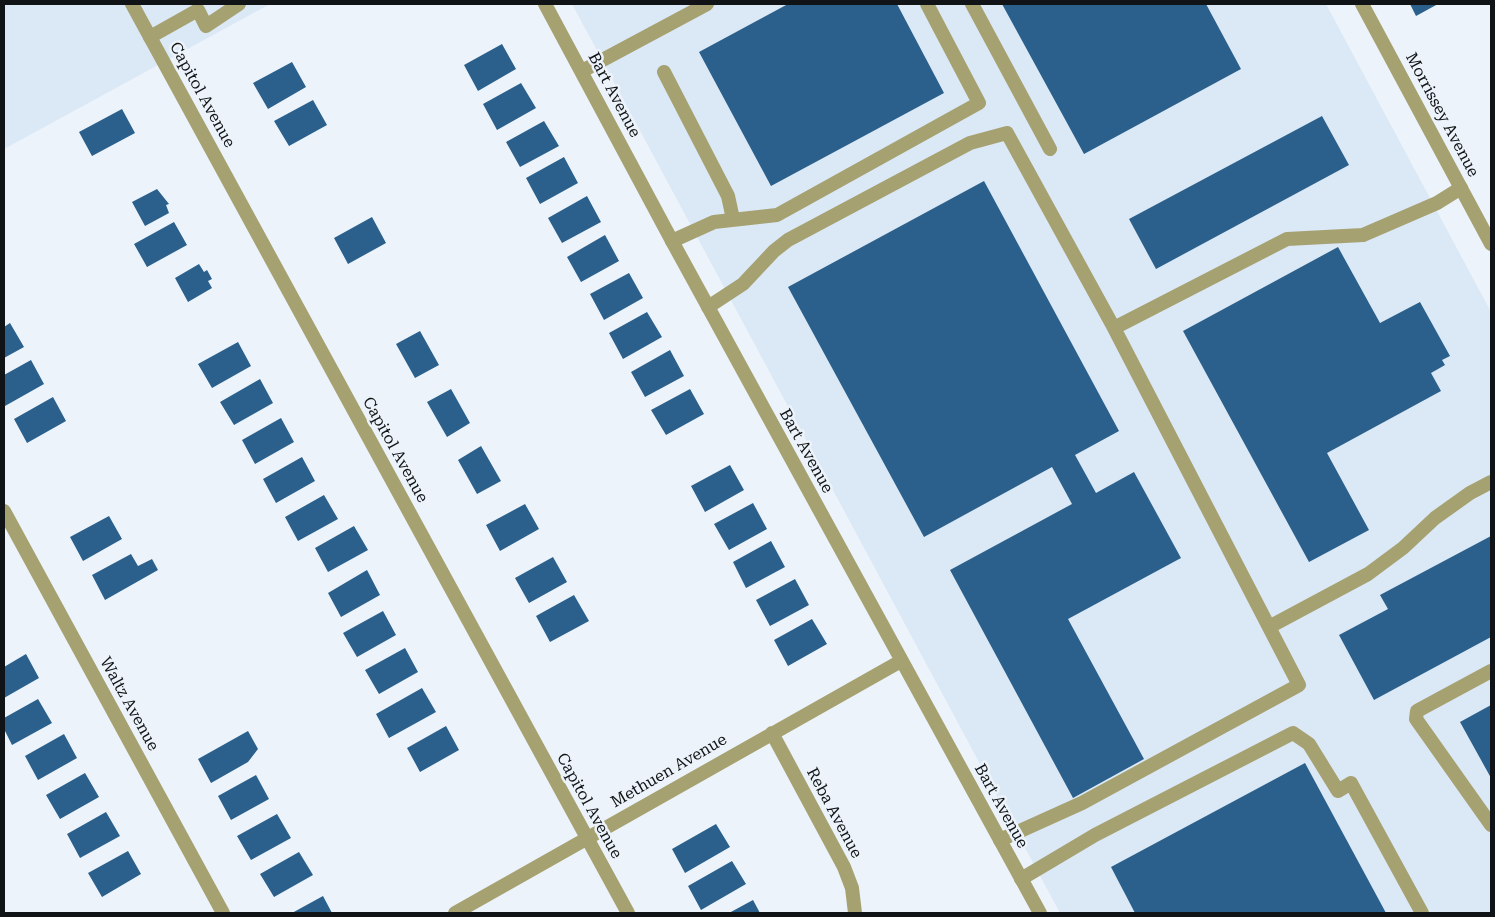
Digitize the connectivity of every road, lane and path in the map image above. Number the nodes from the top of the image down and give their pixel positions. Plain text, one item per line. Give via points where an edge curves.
1 (132, 4) edge
2 (239, 4) edge
3 (545, 4) edge
4 (707, 4) edge
5 (927, 4) edge
6 (972, 4) edge
7 (1362, 4) edge
8 (150, 37) junction
9 (582, 71) junction
10 (664, 72) dead end
11 (1050, 149) dead end
12 (1461, 188) junction
13 (733, 219) junction
14 (1486, 223) edge
15 (672, 241) junction
16 (1491, 244) edge
17 (708, 307) junction
18 (1114, 328) junction
19 (1491, 482) edge
20 (4, 511) edge
21 (1269, 627) junction
22 (901, 661) junction
23 (1491, 671) edge
24 (772, 733) junction
25 (1491, 825) edge
26 (587, 838) junction
27 (1000, 840) junction
28 (1021, 879) junction
29 (224, 913) edge
30 (455, 913) edge
31 (628, 913) edge
32 (855, 913) edge
33 (1040, 913) edge
34 (1422, 913) edge

1 - 8 street, Capitol Avenue
2 - 8 street via 206,26 198,10
3 - 9 street, Bart Avenue
4 - 9 street
5 - 13 street via 979,103 778,215
6 - 11 street
7 - 12 street, Morrissey Avenue
8 - 26 street, Capitol Avenue
9 - 15 street, Bart Avenue
10 - 13 street via 728,196
12 - 14 street, Morrissey Avenue
12 - 18 street via 1437,203 1363,235 1287,239
13 - 15 street via 714,222
14 - 16 street, Morrissey Avenue
15 - 17 street, Bart Avenue
17 - 18 street via 743,284 788,240 970,143 1007,133
17 - 22 street, Bart Avenue
18 - 21 street
19 - 21 street via 1442,513 1368,574
20 - 29 street, Waltz Avenue
21 - 27 street via 1298,685 1082,803
22 - 24 street, Methuen Avenue
22 - 27 street, Bart Avenue
23 - 25 street via 1417,711 1416,719
24 - 26 street, Methuen Avenue
24 - 32 street, Reba Avenue via 844,867 852,888
26 - 30 street, Methuen Avenue
26 - 31 street, Capitol Avenue
27 - 28 street, Bart Avenue
28 - 33 street, Bart Avenue
28 - 34 street via 1095,835 1293,733 1309,744 1338,791 1351,783

